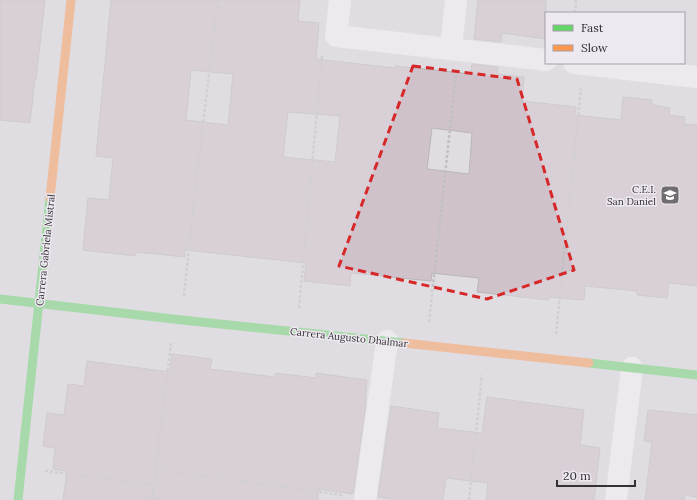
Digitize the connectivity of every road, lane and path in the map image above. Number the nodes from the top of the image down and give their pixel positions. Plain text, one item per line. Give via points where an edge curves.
1 (72, 0) edge
2 (218, 0) edge
3 (340, 0) edge
4 (456, 0) edge
5 (576, 0) edge
6 (575, 12) edge
7 (336, 36) junction
8 (451, 49) junction
9 (545, 60) edge
10 (579, 64) edge
11 (697, 77) edge
12 (0, 300) edge
13 (39, 304) junction
14 (178, 319) junction
15 (296, 332) junction
16 (387, 341) junction
17 (427, 345) junction
18 (485, 351) junction
19 (554, 359) junction
20 (632, 368) junction
21 (697, 375) edge
22 (21, 468) junction
23 (156, 469) junction
24 (154, 485) junction
25 (365, 499) edge
26 (18, 500) edge
27 (152, 500) edge
28 (469, 500) edge
29 (616, 500) edge

1 - 13 street, Carrera Gabriela Mistral
2 - 14 path
3 - 7 street
4 - 8 street
5 - 6 path
7 - 8 street
7 - 15 path via 324,47
8 - 9 street
8 - 17 path via 456,59 456,69
10 - 11 street
10 - 19 path
12 - 13 street, Carrera Augusto Dhalmar
13 - 14 street, Carrera Augusto Dhalmar
13 - 22 street, Carrera Gabriela Mistral
14 - 15 street, Carrera Augusto Dhalmar
14 - 23 path
15 - 16 street, Carrera Augusto Dhalmar
16 - 17 street, Carrera Augusto Dhalmar
16 - 25 street
17 - 18 street, Carrera Augusto Dhalmar
18 - 19 street, Carrera Augusto Dhalmar
18 - 28 path
19 - 20 street, Carrera Augusto Dhalmar
20 - 21 street, Carrera Augusto Dhalmar
20 - 29 street
22 - 24 path
22 - 26 street, Carrera Gabriela Mistral
23 - 24 path
23 - 25 path
24 - 27 path

